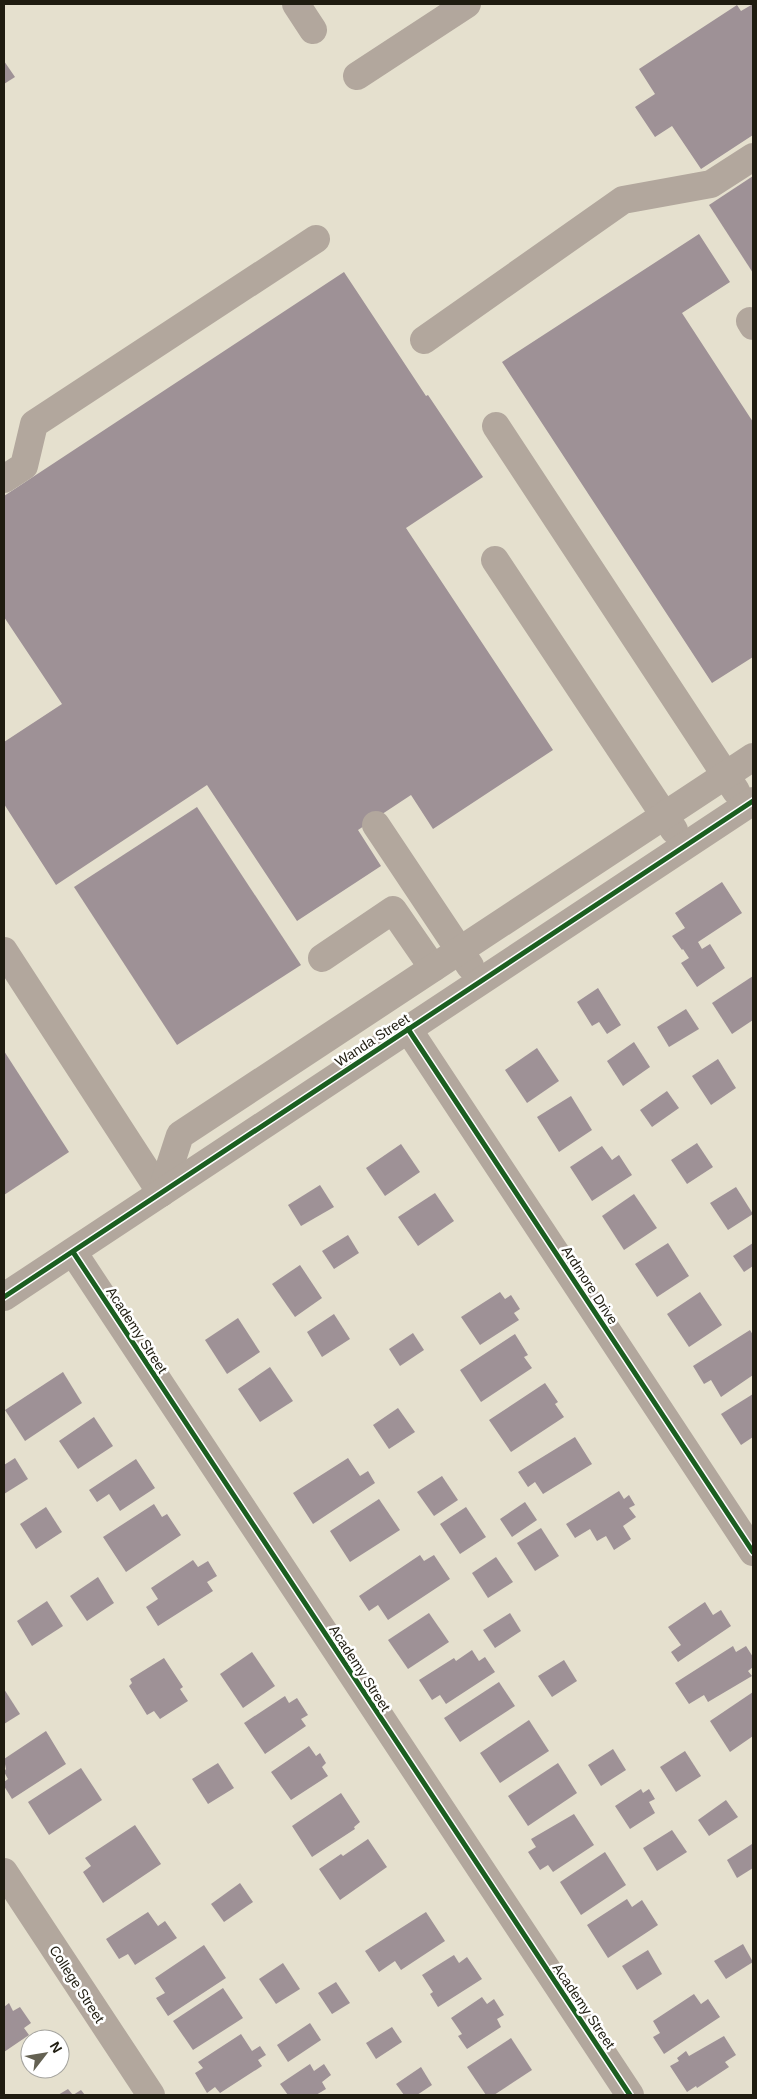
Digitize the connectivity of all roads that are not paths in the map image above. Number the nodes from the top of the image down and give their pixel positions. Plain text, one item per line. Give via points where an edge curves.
1 (296, 4) edge
2 (467, 4) edge
3 (313, 30) dead end
4 (357, 76) dead end
5 (753, 156) edge
6 (316, 239) dead end
7 (424, 340) dead end
8 (496, 426) dead end
9 (4, 479) edge
10 (495, 560) dead end
11 (753, 757) edge
12 (724, 776) junction
13 (751, 808) edge
14 (664, 816) junction
15 (376, 824) dead end
16 (686, 846) junction
17 (4, 951) edge
18 (460, 951) junction
19 (322, 958) dead end
20 (433, 968) junction
21 (481, 981) junction
22 (408, 1029) junction
23 (161, 1193) junction
24 (73, 1252) junction
25 (4, 1298) edge
26 (753, 1552) edge
27 (4, 1872) edge
28 (151, 2095) edge
29 (630, 2095) edge

1 - 3 street
2 - 4 street
5 - 7 street via 711,184 623,200
6 - 9 street via 34,424 24,466
8 - 12 street
10 - 14 street
11 - 12 street
12 - 13 street
12 - 14 street
13 - 16 street, Wanda Street
14 - 16 street
14 - 18 street
15 - 18 street
16 - 21 street, Wanda Street
17 - 23 street
18 - 20 street
18 - 21 street
19 - 20 street via 394,910
20 - 23 street via 180,1135
21 - 22 street, Wanda Street
22 - 23 street, Wanda Street
22 - 26 street, Ardmore Drive
23 - 24 street, Wanda Street
24 - 25 street, Wanda Street
24 - 29 street, Academy Street
27 - 28 street, College Street

